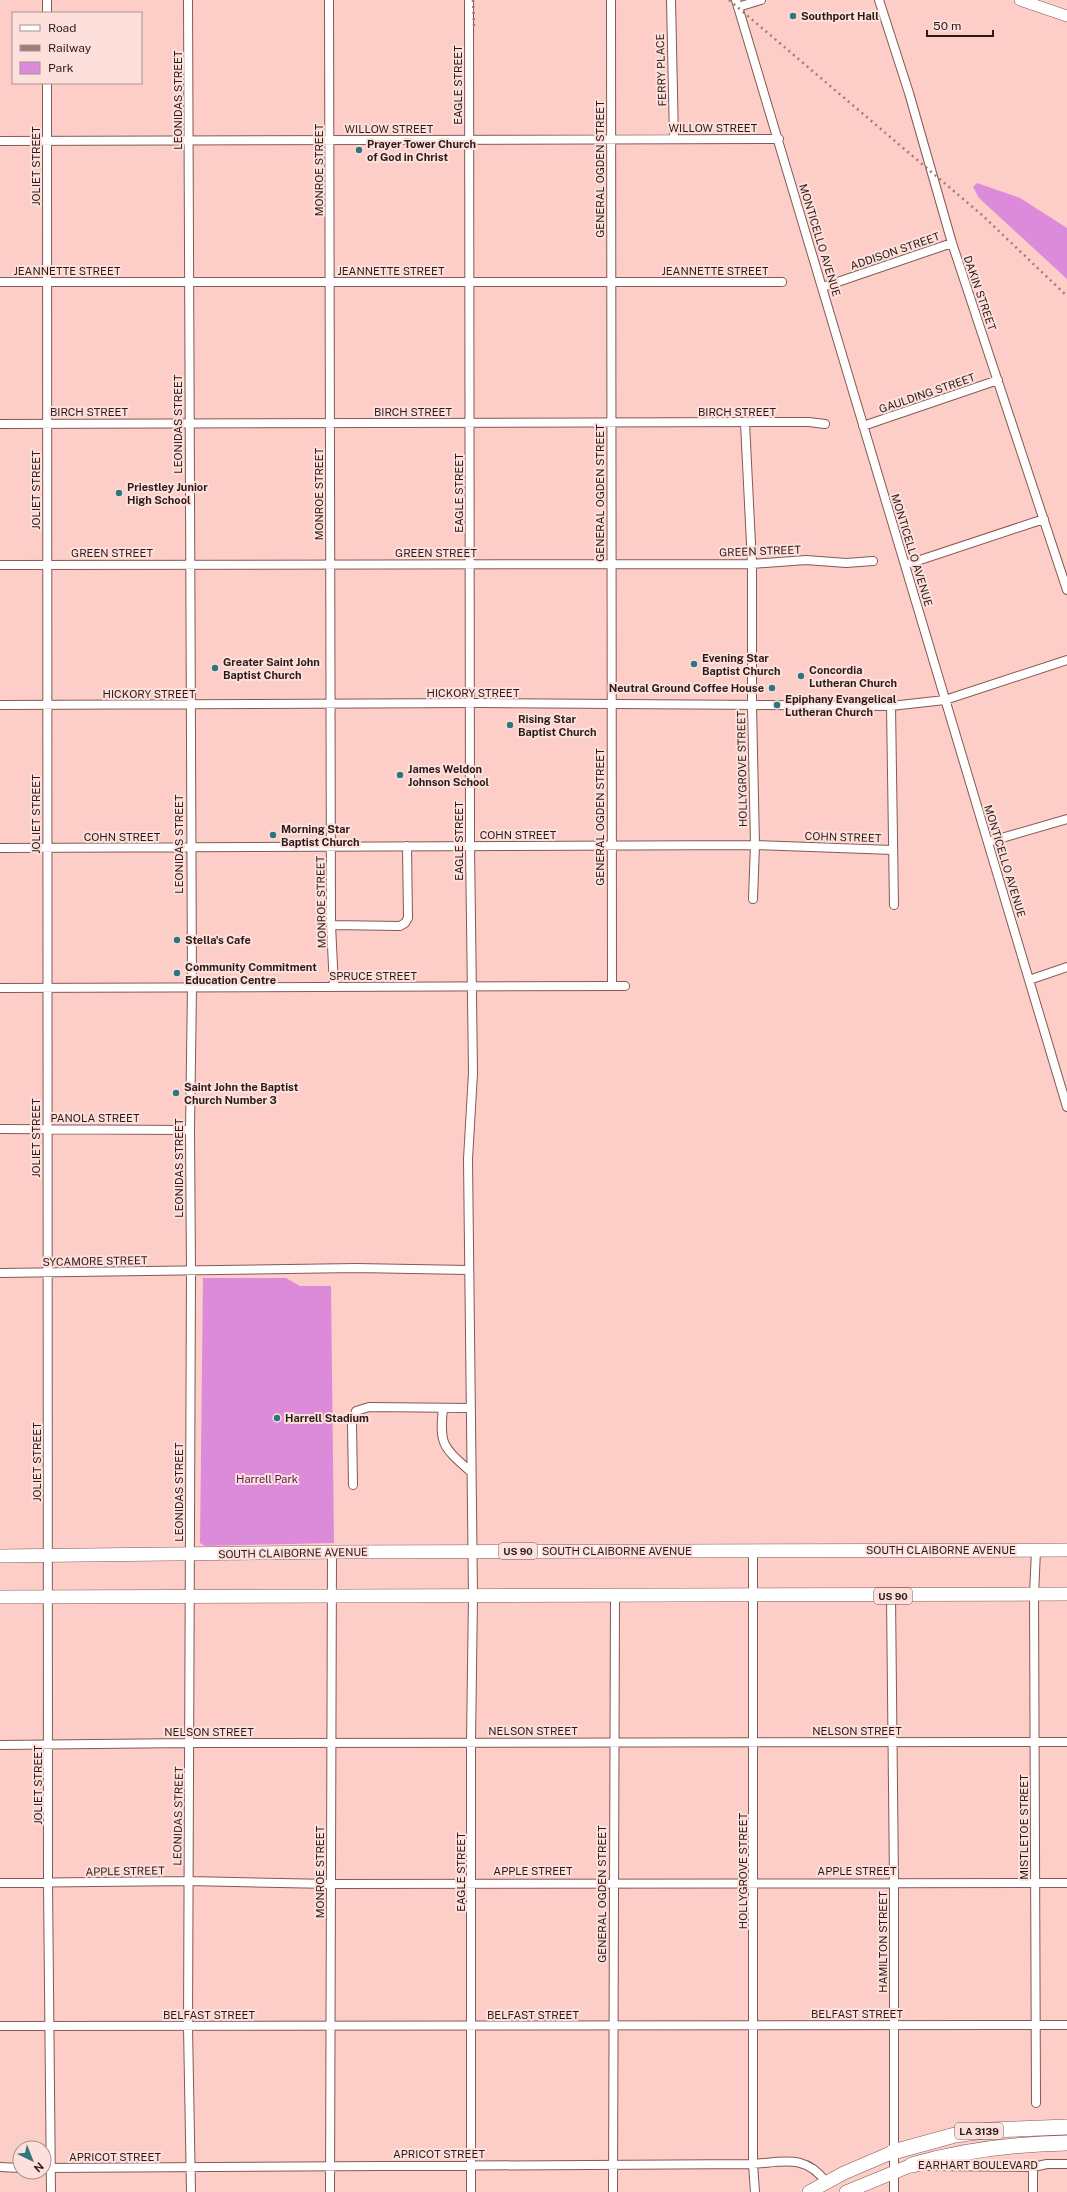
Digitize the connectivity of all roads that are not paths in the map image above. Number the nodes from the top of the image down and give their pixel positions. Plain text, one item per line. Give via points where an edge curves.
1 (47, 0) edge
2 (188, 0) edge
3 (329, 0) edge
4 (469, 0) edge
5 (611, 0) edge
6 (671, 0) edge
7 (761, 0) edge
8 (879, 0) edge
9 (1020, 0) edge
10 (737, 4) edge
11 (47, 12) edge
12 (1067, 16) edge
13 (47, 84) edge
14 (470, 139) junction
15 (611, 139) junction
16 (674, 139) junction
17 (779, 139) junction
18 (189, 140) junction
19 (330, 140) junction
20 (0, 141) edge
21 (47, 141) junction
22 (952, 243) junction
23 (0, 282) edge
24 (47, 282) junction
25 (189, 282) junction
26 (330, 282) junction
27 (470, 282) junction
28 (611, 282) junction
29 (782, 282) dead end
30 (823, 288) junction
31 (998, 380) junction
32 (189, 423) junction
33 (330, 423) junction
34 (470, 423) junction
35 (611, 423) junction
36 (745, 423) junction
37 (0, 424) edge
38 (47, 424) junction
39 (825, 424) dead end
40 (863, 426) junction
41 (1044, 519) junction
42 (873, 561) dead end
43 (47, 564) junction
44 (189, 564) junction
45 (330, 564) junction
46 (470, 564) junction
47 (611, 564) junction
48 (752, 564) junction
49 (0, 565) edge
50 (905, 565) junction
51 (1067, 590) edge
52 (1067, 660) edge
53 (945, 700) junction
54 (470, 703) junction
55 (331, 704) junction
56 (611, 704) junction
57 (0, 705) edge
58 (47, 705) junction
59 (190, 705) junction
60 (752, 705) junction
61 (891, 706) junction
62 (1067, 818) edge
63 (988, 842) junction
64 (755, 845) junction
65 (407, 846) junction
66 (470, 846) junction
67 (611, 846) junction
68 (0, 848) edge
69 (47, 848) junction
70 (190, 848) junction
71 (331, 848) junction
72 (893, 850) junction
73 (753, 899) dead end
74 (894, 905) dead end
75 (331, 925) junction
76 (1067, 967) edge
77 (1029, 980) junction
78 (472, 986) junction
79 (612, 986) junction
80 (625, 986) dead end
81 (334, 987) junction
82 (0, 988) edge
83 (47, 988) junction
84 (192, 988) junction
85 (1067, 1107) edge
86 (0, 1129) edge
87 (47, 1129) junction
88 (190, 1130) junction
89 (468, 1270) junction
90 (191, 1271) junction
91 (0, 1272) edge
92 (47, 1273) junction
93 (443, 1408) junction
94 (470, 1408) junction
95 (471, 1472) junction
96 (353, 1485) dead end
97 (753, 1550) junction
98 (1036, 1550) junction
99 (1067, 1550) edge
100 (472, 1551) junction
101 (332, 1552) junction
102 (190, 1555) junction
103 (0, 1556) edge
104 (48, 1556) junction
105 (1067, 1594) edge
106 (331, 1595) junction
107 (1034, 1595) junction
108 (189, 1596) junction
109 (473, 1596) junction
110 (615, 1596) junction
111 (753, 1596) junction
112 (891, 1596) junction
113 (0, 1597) edge
114 (49, 1597) junction
115 (471, 1742) junction
116 (613, 1742) junction
117 (754, 1742) junction
118 (893, 1742) junction
119 (1034, 1742) junction
120 (1067, 1742) edge
121 (190, 1743) junction
122 (331, 1743) junction
123 (0, 1745) edge
124 (49, 1746) junction
125 (188, 1882) junction
126 (472, 1882) junction
127 (613, 1882) junction
128 (754, 1882) junction
129 (894, 1882) junction
130 (1035, 1882) junction
131 (0, 1883) edge
132 (1067, 1883) edge
133 (48, 1884) junction
134 (331, 1884) junction
135 (754, 2025) junction
136 (894, 2025) junction
137 (1034, 2025) junction
138 (1067, 2025) edge
139 (0, 2026) edge
140 (51, 2026) junction
141 (188, 2026) junction
142 (329, 2026) junction
143 (472, 2026) junction
144 (613, 2026) junction
145 (1036, 2103) dead end
146 (1067, 2127) edge
147 (49, 2140) edge
148 (1067, 2143) edge
149 (893, 2152) junction
150 (753, 2164) junction
151 (1067, 2164) edge
152 (471, 2165) junction
153 (614, 2165) junction
154 (912, 2165) junction
155 (330, 2166) junction
156 (0, 2167) edge
157 (1033, 2167) junction
158 (12, 2168) edge
159 (52, 2168) edge
160 (191, 2169) junction
161 (893, 2171) junction
162 (50, 2180) edge
163 (826, 2182) junction
164 (51, 2192) edge
165 (191, 2192) edge
166 (330, 2192) edge
167 (471, 2192) edge
168 (613, 2192) edge
169 (755, 2192) edge
170 (808, 2192) edge
171 (846, 2192) edge
172 (894, 2192) edge
173 (1033, 2192) edge

1 - 11 street
2 - 18 street, LEONIDAS STREET
3 - 19 street, MONROE STREET
4 - 14 street, EAGLE STREET
5 - 15 street, GENERAL OGDEN STREET
6 - 16 street, FERRY PLACE
7 - 10 street
8 - 22 street, DAKIN STREET
9 - 12 main road
10 - 17 street, MONTICELLO AVENUE
13 - 21 street, JOLIET STREET
14 - 15 street, WILLOW STREET
14 - 19 street, WILLOW STREET
14 - 27 street, EAGLE STREET
15 - 16 street, WILLOW STREET
15 - 28 street, GENERAL OGDEN STREET
16 - 17 street, WILLOW STREET
17 - 30 street, MONTICELLO AVENUE
18 - 19 street, WILLOW STREET
18 - 21 street, WILLOW STREET
18 - 25 street, LEONIDAS STREET
19 - 26 street, MONROE STREET
20 - 21 street, WILLOW STREET
21 - 24 street, JOLIET STREET
22 - 30 street, ADDISON STREET
22 - 31 street, DAKIN STREET
23 - 24 street, JEANNETTE STREET
24 - 25 street, JEANNETTE STREET
24 - 38 street, JOLIET STREET
25 - 26 street, JEANNETTE STREET
25 - 32 street, LEONIDAS STREET
26 - 27 street, JEANNETTE STREET
26 - 33 street, MONROE STREET
27 - 28 street, JEANNETTE STREET
27 - 34 street, EAGLE STREET
28 - 29 street, JEANNETTE STREET
28 - 35 street, GENERAL OGDEN STREET
30 - 40 street, MONTICELLO AVENUE
31 - 40 street, GAULDING STREET
31 - 41 street, DAKIN STREET
32 - 33 street, BIRCH STREET
32 - 38 street, BIRCH STREET
32 - 44 street, LEONIDAS STREET
33 - 34 street, BIRCH STREET
33 - 45 street, MONROE STREET
34 - 35 street, BIRCH STREET
34 - 46 street, EAGLE STREET
35 - 36 street, BIRCH STREET
35 - 47 street, GENERAL OGDEN STREET
36 - 39 street, BIRCH STREET
36 - 48 street, HOLLYGROVE STREET
37 - 38 street, BIRCH STREET
38 - 43 street, JOLIET STREET
40 - 50 street, MONTICELLO AVENUE
41 - 50 street
41 - 51 street, DAKIN STREET
42 - 48 street, GREEN STREET via 846,563 806,560
43 - 44 street, GREEN STREET
43 - 49 street, GREEN STREET
43 - 58 street, JOLIET STREET
44 - 45 street, GREEN STREET
44 - 59 street, LEONIDAS STREET
45 - 46 street, GREEN STREET
45 - 55 street, MONROE STREET
46 - 47 street, GREEN STREET
46 - 54 street, EAGLE STREET
47 - 48 street, GREEN STREET
47 - 56 street, GENERAL OGDEN STREET
48 - 60 street, HOLLYGROVE STREET
50 - 53 street, MONTICELLO AVENUE
52 - 53 street, HICKORY STREET
53 - 61 street, HICKORY STREET
53 - 63 street, MONTICELLO AVENUE
54 - 55 street, HICKORY STREET
54 - 56 street, HICKORY STREET
54 - 66 street, EAGLE STREET
55 - 59 street, HICKORY STREET
55 - 71 street, MONROE STREET
56 - 60 street, HICKORY STREET
56 - 67 street, GENERAL OGDEN STREET
57 - 58 street, HICKORY STREET
58 - 59 street, HICKORY STREET
58 - 69 street, JOLIET STREET
59 - 70 street, LEONIDAS STREET
60 - 61 street, HICKORY STREET
60 - 64 street, HOLLYGROVE STREET
61 - 72 street
62 - 63 street
63 - 77 street, MONTICELLO AVENUE
64 - 67 street, COHN STREET
64 - 72 street, COHN STREET
64 - 73 street, HOLLYGROVE STREET
65 - 66 street, COHN STREET
65 - 71 street, COHN STREET
65 - 75 street via 408,918 404,925
66 - 67 street, COHN STREET
66 - 78 street, EAGLE STREET
67 - 79 street, GENERAL OGDEN STREET
68 - 69 street, COHN STREET
69 - 70 street, COHN STREET
69 - 83 street, JOLIET STREET
70 - 71 street, COHN STREET
70 - 84 street, LEONIDAS STREET
71 - 75 street, MONROE STREET
72 - 74 street
75 - 81 street, MONROE STREET
76 - 77 street
77 - 85 street, MONTICELLO AVENUE
78 - 79 street, SPRUCE STREET
78 - 81 street, SPRUCE STREET
78 - 89 street, EAGLE STREET via 473,1073 468,1159
79 - 80 street, SPRUCE STREET
81 - 84 street, SPRUCE STREET
82 - 83 street, SPRUCE STREET
83 - 84 street, SPRUCE STREET
83 - 87 street, JOLIET STREET
84 - 88 street, LEONIDAS STREET
86 - 87 street, PANOLA STREET
87 - 88 street, PANOLA STREET
87 - 92 street, JOLIET STREET
88 - 90 street, LEONIDAS STREET
89 - 90 street, SYCAMORE STREET via 356,1268
89 - 94 street, EAGLE STREET
90 - 92 street, SYCAMORE STREET
90 - 102 street, LEONIDAS STREET
91 - 92 street, SYCAMORE STREET
92 - 104 street, JOLIET STREET
93 - 94 street
93 - 95 street via 440,1429 443,1442
93 - 96 street via 369,1408 356,1411 352,1424
94 - 95 street, EAGLE STREET
95 - 100 street, EAGLE STREET
97 - 98 main road, SOUTH CLAIBORNE AVENUE / US 90
97 - 100 main road, SOUTH CLAIBORNE AVENUE / US 90
97 - 111 street, HOLLYGROVE STREET
98 - 99 main road, SOUTH CLAIBORNE AVENUE / US 90
98 - 107 street, MISTLETOE STREET
100 - 101 main road, SOUTH CLAIBORNE AVENUE / US 90
100 - 109 street, EAGLE STREET
101 - 102 main road, SOUTH CLAIBORNE AVENUE / US 90
101 - 106 street, MONROE STREET
102 - 104 main road, SOUTH CLAIBORNE AVENUE / US 90
102 - 108 street, LEONIDAS STREET
103 - 104 main road, SOUTH CLAIBORNE AVENUE / US 90
104 - 114 street, JOLIET STREET
105 - 107 main road, US 90
106 - 108 main road, US 90
106 - 109 main road, US 90
106 - 122 street, MONROE STREET
107 - 112 main road, US 90
107 - 119 street, MISTLETOE STREET
108 - 114 main road, US 90
108 - 121 street, LEONIDAS STREET
109 - 110 main road, US 90
109 - 115 street, EAGLE STREET
110 - 111 main road, US 90
110 - 116 street, GENERAL OGDEN STREET
111 - 112 main road, US 90
111 - 117 street, HOLLYGROVE STREET
112 - 118 street, HAMILTON STREET
113 - 114 main road, US 90
114 - 124 street, JOLIET STREET
115 - 116 street, NELSON STREET
115 - 122 street, NELSON STREET
115 - 126 street, EAGLE STREET
116 - 117 street, NELSON STREET
116 - 127 street, GENERAL OGDEN STREET
117 - 118 street, NELSON STREET
117 - 128 street, HOLLYGROVE STREET
118 - 119 street, NELSON STREET
118 - 129 street, HAMILTON STREET
119 - 120 street, NELSON STREET
119 - 130 street, MISTLETOE STREET
121 - 122 street, NELSON STREET
121 - 124 street, NELSON STREET
121 - 125 street, LEONIDAS STREET
122 - 134 street, MONROE STREET
123 - 124 street, NELSON STREET
124 - 133 street, JOLIET STREET
125 - 133 street, APPLE STREET
125 - 134 street, APPLE STREET
125 - 141 street, LEONIDAS STREET
126 - 127 street, APPLE STREET
126 - 134 street, APPLE STREET
126 - 143 street, EAGLE STREET
127 - 128 street, APPLE STREET
127 - 144 street, GENERAL OGDEN STREET
128 - 129 street, APPLE STREET
128 - 135 street, HOLLYGROVE STREET
129 - 130 street, APPLE STREET
129 - 136 street, HAMILTON STREET
130 - 132 street, APPLE STREET
130 - 137 street, MISTLETOE STREET
131 - 133 street, APPLE STREET
133 - 140 street, JOLIET STREET
134 - 142 street, MONROE STREET
135 - 136 street, BELFAST STREET
135 - 144 street, BELFAST STREET
135 - 150 street, HOLLYGROVE STREET
136 - 137 street, BELFAST STREET
136 - 149 street, HAMILTON STREET
137 - 138 street, BELFAST STREET
137 - 145 street, MISTLETOE STREET
139 - 140 street, BELFAST STREET
140 - 141 street, BELFAST STREET
140 - 147 street, JOLIET STREET
141 - 142 street, BELFAST STREET
141 - 160 street, LEONIDAS STREET
142 - 143 street, BELFAST STREET
142 - 155 street, MONROE STREET
143 - 144 street, BELFAST STREET
143 - 152 street, EAGLE STREET
144 - 153 street, GENERAL OGDEN STREET
146 - 149 highway, LA 3139 via 976,2132 933,2140
148 - 154 highway, LA 3139 via 977,2149
149 - 161 street, HAMILTON STREET
149 - 163 main road, LA 3139
150 - 153 street, APRICOT STREET
150 - 163 street, APRICOT STREET via 802,2162 816,2169
150 - 169 street, HOLLYGROVE STREET
151 - 157 street, EARHART BOULEVARD
152 - 153 street, APRICOT STREET
152 - 155 street, APRICOT STREET
152 - 167 street, EAGLE STREET
153 - 168 street, GENERAL OGDEN STREET
154 - 157 street, EARHART BOULEVARD
154 - 161 main road, EARHART BOULEVARD / LA 3139
155 - 160 street, APRICOT STREET
155 - 166 street, MONROE STREET
156 - 158 street
157 - 173 street
159 - 160 street, APRICOT STREET
160 - 165 street, LEONIDAS STREET
161 - 171 main road, EARHART BOULEVARD / LA 3139
161 - 172 street, HAMILTON STREET
162 - 164 street, JOLIET STREET
163 - 170 main road, LA 3139

